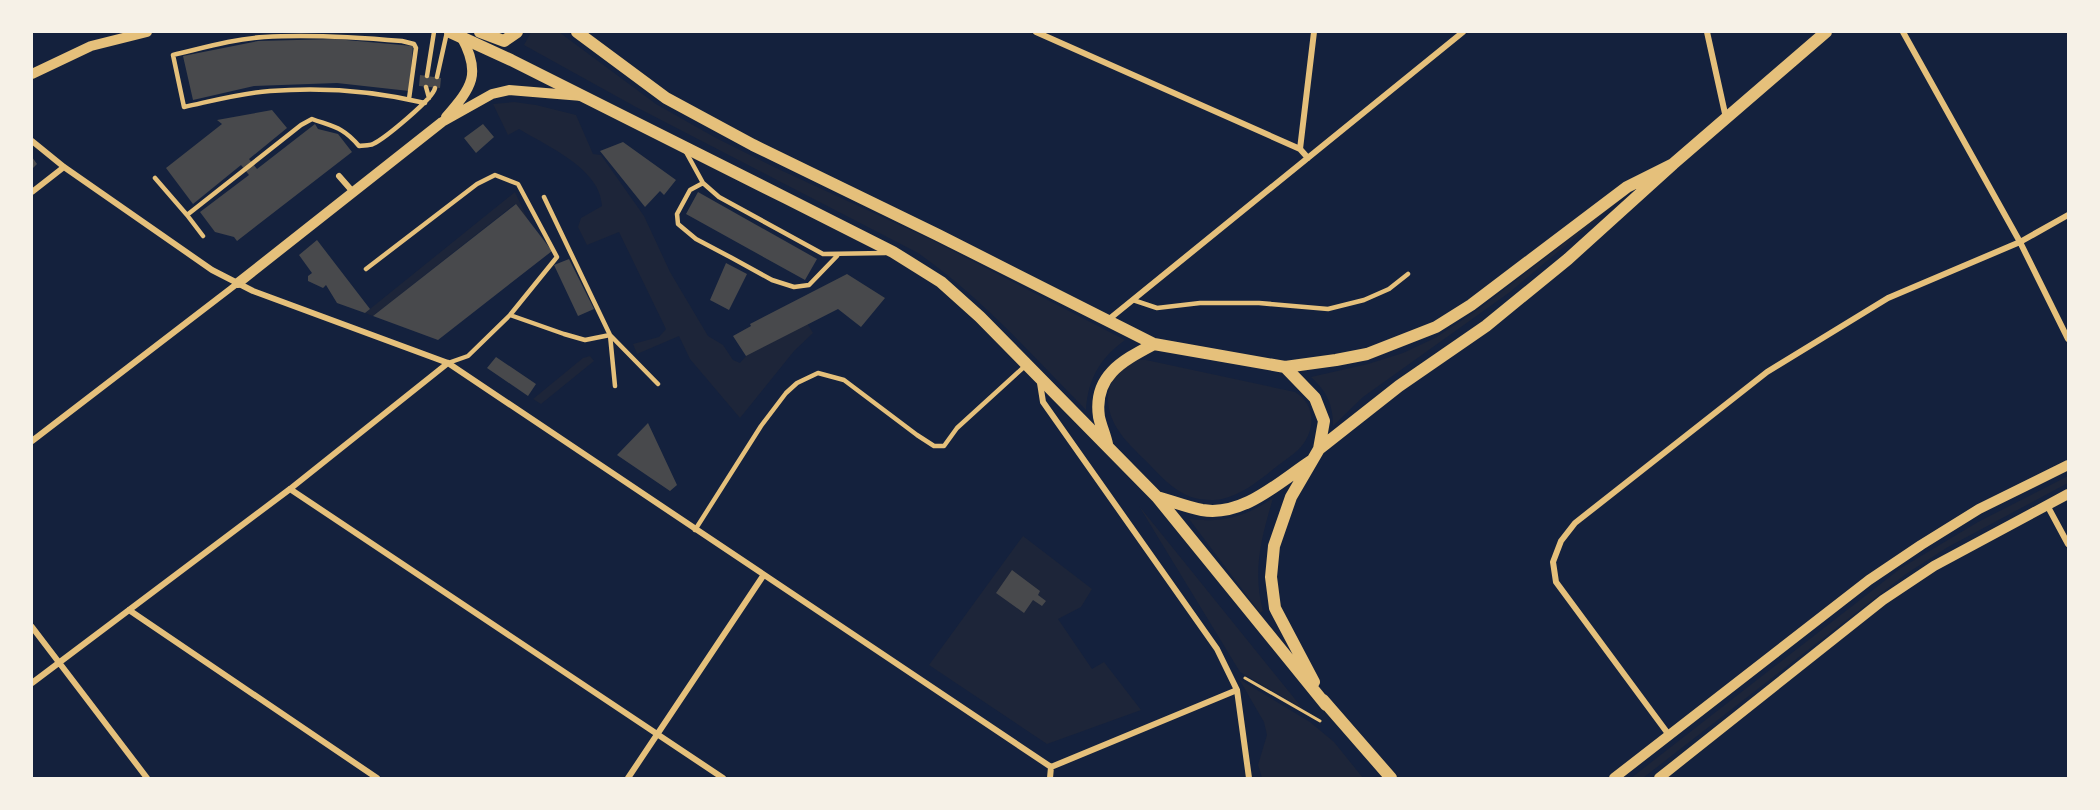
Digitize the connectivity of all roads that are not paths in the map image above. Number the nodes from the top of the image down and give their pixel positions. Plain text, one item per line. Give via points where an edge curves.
1 (147, 32) edge
2 (434, 32) edge
3 (480, 32) edge
4 (517, 32) edge
5 (577, 32) edge
6 (1036, 32) edge
7 (1314, 32) edge
8 (1463, 32) edge
9 (1707, 32) edge
10 (1826, 32) edge
11 (1904, 32) edge
12 (453, 33) edge
13 (32, 74) edge
14 (427, 76) dead end
15 (437, 77) dead end
16 (426, 87) dead end
17 (435, 88) dead end
18 (584, 97) junction
19 (409, 99) junction
20 (427, 101) junction
21 (1726, 118) junction
22 (442, 122) junction
23 (32, 141) edge
24 (684, 147) junction
25 (1300, 149) junction
26 (1308, 158) junction
27 (1673, 164) junction
28 (64, 167) junction
29 (339, 176) dead end
30 (156, 178) dead end
31 (703, 183) junction
32 (32, 192) edge
33 (353, 192) junction
34 (544, 197) dead end
35 (2068, 214) edge
36 (187, 215) junction
37 (203, 236) dead end
38 (2020, 242) junction
39 (893, 252) junction
40 (837, 255) junction
41 (366, 269) dead end
42 (1408, 274) dead end
43 (238, 283) junction
44 (1133, 300) junction
45 (510, 315) junction
46 (1108, 320) junction
47 (610, 335) junction
48 (2068, 339) edge
49 (1154, 344) junction
50 (448, 363) junction
51 (1026, 364) junction
52 (1285, 367) junction
53 (1040, 379) junction
54 (658, 384) dead end
55 (615, 386) dead end
56 (32, 441) edge
57 (1107, 445) junction
58 (1317, 454) junction
59 (2068, 465) edge
60 (290, 489) junction
61 (2068, 494) edge
62 (1157, 497) junction
63 (2048, 504) junction
64 (695, 530) junction
65 (2068, 544) edge
66 (763, 576) junction
67 (129, 610) junction
68 (32, 627) edge
69 (58, 662) junction
70 (32, 683) edge
71 (1237, 690) junction
72 (1326, 705) junction
73 (657, 735) junction
74 (1669, 735) junction
75 (1051, 766) junction
76 (147, 778) edge
77 (377, 778) edge
78 (628, 778) edge
79 (723, 778) edge
80 (1050, 778) edge
81 (1249, 778) edge
82 (1391, 778) edge
83 (1614, 778) edge
84 (1659, 778) edge

1 - 13 street via 91,46
2 - 14 lane
3 - 4 main road via 504,40
5 - 46 main road via 666,98
6 - 25 street
7 - 25 street
8 - 26 street
9 - 21 street
10 - 21 main road
11 - 38 street
12 - 15 lane
12 - 18 main road
12 - 22 street via 471,54 473,66 465,95
16 - 20 lane
17 - 20 lane
18 - 22 street via 509,90 492,94
18 - 24 main road
19 - 19 lane via 337,90 269,91 184,107 173,55 262,37 328,35 402,41 416,48
19 - 20 lane
20 - 36 lane via 372,145 359,146 348,132 312,119
21 - 27 main road
22 - 33 street
23 - 28 street
24 - 31 lane
24 - 39 main road
25 - 26 street
26 - 44 street
27 - 52 main road via 1628,187 1471,306 1436,327 1367,354
27 - 58 main road via 1568,259 1486,326 1399,386
28 - 32 street
28 - 43 street via 212,270
29 - 33 street
30 - 36 lane
31 - 40 lane via 720,197 823,254
31 - 40 lane via 690,190 677,214 678,224 696,239 772,280 794,287 809,285
33 - 43 street
34 - 47 lane
35 - 38 street
36 - 37 lane
38 - 48 street
38 - 74 street via 1888,298 1767,372 1575,523 1561,540 1553,562 1556,582
39 - 40 lane
39 - 51 main road via 940,282
41 - 45 lane via 477,184 495,175 518,184 557,257
42 - 44 lane via 1389,289 1364,300 1328,309 1200,303 1157,309
43 - 50 street
43 - 56 street
44 - 46 street
45 - 47 lane via 585,340
45 - 50 lane via 468,356
46 - 49 main road
47 - 54 lane
47 - 55 lane
49 - 52 main road
49 - 57 main road via 1127,358 1110,373 1100,392 1099,416
50 - 60 street
50 - 64 street
51 - 53 main road
51 - 64 lane via 957,428 944,446 934,446 917,435 844,380 818,373 797,383 761,426
52 - 58 main road via 1316,398 1324,421
53 - 57 main road
53 - 71 street via 1043,402 1217,649
57 - 62 main road
58 - 62 main road via 1254,499 1231,510 1204,510
58 - 72 main road via 1291,497 1274,546 1271,577 1275,608
59 - 74 street via 1979,509 1869,580
60 - 67 street
60 - 73 street
61 - 63 street
62 - 72 main road
63 - 65 street
63 - 84 street via 1934,566 1883,600
64 - 66 street
66 - 73 street
66 - 75 street
67 - 69 street
67 - 77 street
68 - 69 street
69 - 70 street
69 - 76 street
71 - 75 street
71 - 81 street
72 - 82 main road
73 - 78 street
73 - 79 street
74 - 83 street
75 - 80 street

